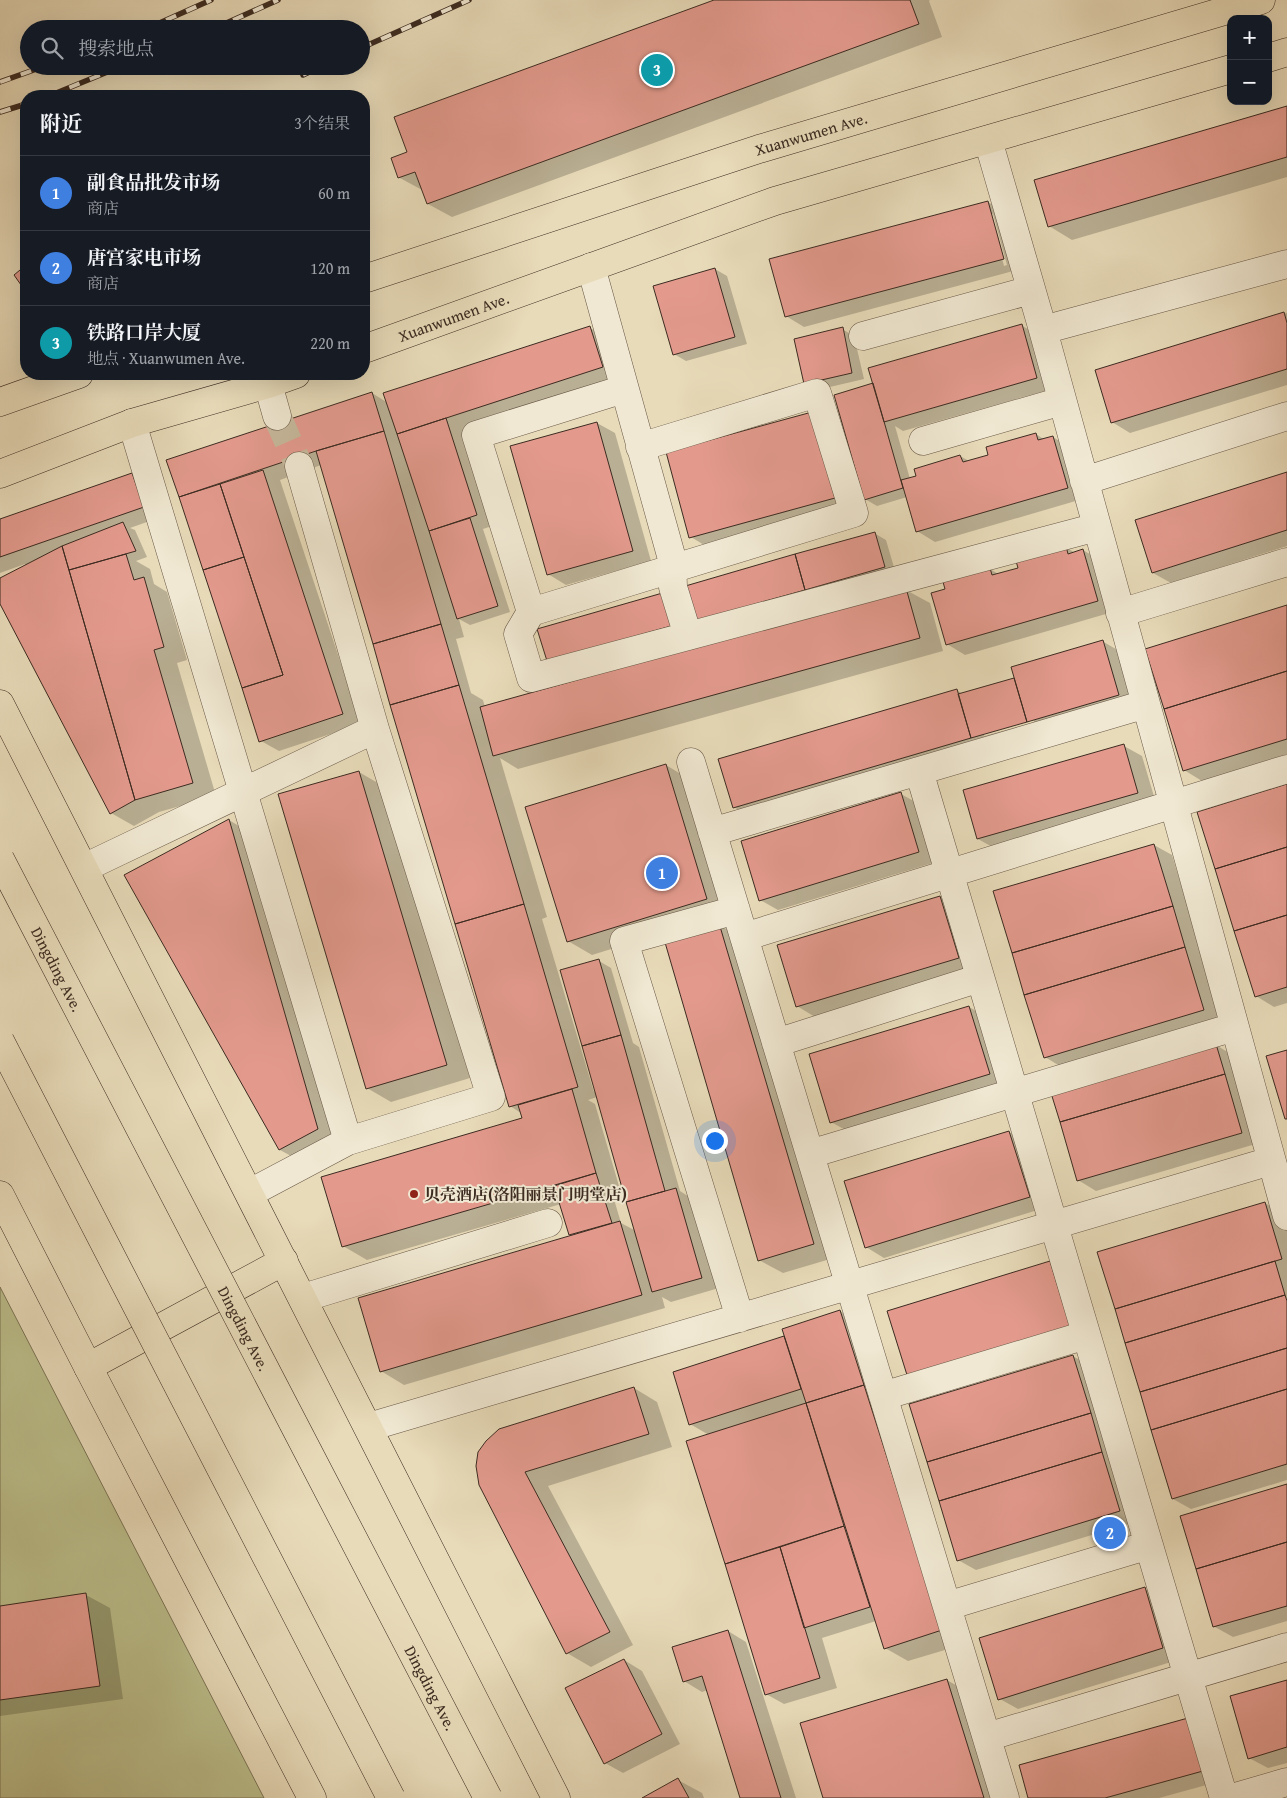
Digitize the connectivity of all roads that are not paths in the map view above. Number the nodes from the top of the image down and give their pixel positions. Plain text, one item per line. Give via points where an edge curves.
1 (1261, 0) edge
2 (1287, 52) edge
3 (1272, 57) edge
4 (1227, 70) edge
5 (988, 140) junction
6 (1287, 264) edge
7 (591, 267) junction
8 (370, 277) edge
9 (1031, 290) junction
10 (1043, 330) junction
11 (864, 336) dead end
12 (370, 347) edge
13 (62, 380) edge
14 (279, 380) edge
15 (268, 384) junction
16 (624, 389) junction
17 (1062, 401) junction
18 (0, 402) edge
19 (277, 416) tunnel mouth
20 (1287, 416) edge
21 (132, 423) junction
22 (923, 441) dead end
23 (640, 447) junction
24 (299, 466) tunnel mouth
25 (0, 474) edge
26 (1084, 481) junction
27 (1097, 527) junction
28 (1287, 562) edge
29 (672, 568) junction
30 (531, 612) junction
31 (1120, 613) junction
32 (688, 636) junction
33 (0, 704) edge
34 (1146, 704) junction
35 (375, 729) junction
36 (691, 762) dead end
37 (1287, 769) edge
38 (919, 771) junction
39 (244, 791) junction
40 (1173, 804) junction
41 (712, 832) junction
42 (0, 859) edge
43 (84, 868) junction
44 (949, 873) junction
45 (736, 910) junction
46 (744, 937) junction
47 (980, 978) junction
48 (1234, 1027) junction
49 (0, 1040) edge
50 (776, 1043) junction
51 (1014, 1093) junction
52 (348, 1142) junction
53 (810, 1154) junction
54 (1271, 1161) junction
55 (250, 1193) junction
56 (0, 1195) edge
57 (1287, 1216) edge
58 (548, 1222) dead end
59 (1054, 1225) junction
60 (284, 1261) junction
61 (850, 1285) junction
62 (303, 1298) junction
63 (740, 1318) junction
64 (1086, 1335) junction
65 (88, 1367) junction
66 (883, 1396) junction
67 (369, 1427) junction
68 (1149, 1545) junction
69 (947, 1606) junction
70 (1287, 1647) edge
71 (1188, 1677) junction
72 (987, 1737) junction
73 (1287, 1782) edge
74 (312, 1798) edge
75 (391, 1798) edge
76 (488, 1798) edge
77 (556, 1798) edge
78 (1005, 1798) edge
79 (1224, 1798) edge
80 (1232, 1798) edge

1 - 8 main road, Xuanwumen Ave. via 759,149
2 - 3 main road
4 - 5 main road, Xuanwumen Ave.
5 - 7 main road, Xuanwumen Ave. via 775,201
5 - 9 lane
6 - 10 lane
7 - 12 main road, Xuanwumen Ave.
7 - 16 lane
9 - 10 lane
9 - 11 lane
10 - 17 lane
13 - 18 main road
14 - 15 main road
15 - 19 lane
15 - 21 main road
16 - 23 lane
16 - 30 lane via 476,435
17 - 22 lane
17 - 26 lane
20 - 26 lane
21 - 25 main road
21 - 39 lane
23 - 29 lane
23 - 29 lane via 817,393 854,513
24 - 35 lane
26 - 27 lane
27 - 31 lane
27 - 32 lane
28 - 31 lane
29 - 30 lane
29 - 32 lane via 673,587
30 - 32 lane via 518,634 530,678
31 - 34 lane
33 - 43 main road
34 - 38 lane
34 - 40 lane
35 - 39 lane
35 - 52 lane via 491,1097
36 - 41 lane
37 - 40 lane
38 - 41 lane
38 - 44 lane
39 - 43 lane
39 - 52 lane
40 - 44 lane
40 - 48 lane
41 - 45 lane
42 - 76 main road, Dingding Ave., bridge
43 - 55 main road
44 - 46 lane
44 - 47 lane
45 - 46 lane
45 - 63 lane via 624,941
46 - 50 lane
47 - 50 lane
47 - 51 lane
48 - 51 lane
48 - 54 lane
49 - 75 main road, bridge
50 - 53 lane
51 - 53 lane
51 - 59 lane
52 - 55 lane
53 - 61 lane
54 - 57 lane
54 - 59 lane
55 - 60 main road
56 - 65 main road
58 - 62 lane
59 - 61 lane
59 - 64 lane
60 - 62 main road
60 - 65 main road
61 - 63 lane
61 - 66 lane
62 - 67 main road
63 - 67 lane
64 - 66 lane
64 - 68 lane
65 - 74 main road
66 - 69 lane
67 - 77 main road
68 - 69 lane
68 - 71 lane
69 - 72 lane
70 - 71 lane
71 - 72 lane
71 - 79 lane
72 - 78 lane
73 - 80 lane

